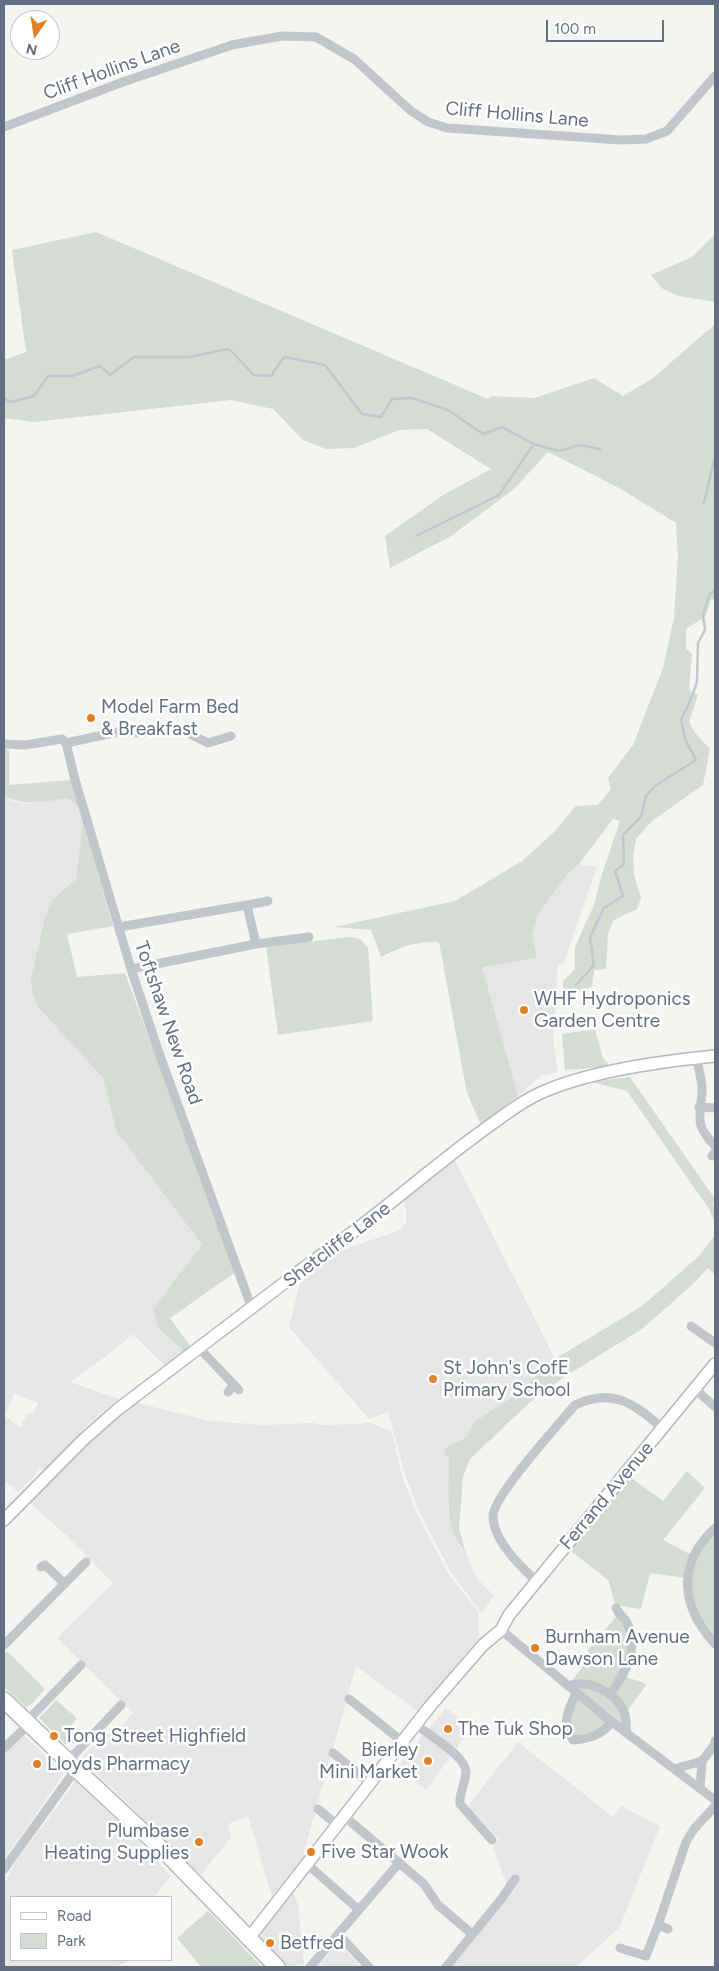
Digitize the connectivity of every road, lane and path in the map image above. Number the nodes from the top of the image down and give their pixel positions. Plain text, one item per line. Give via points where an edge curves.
1 (715, 76) edge
2 (4, 127) edge
3 (232, 736) dead end
4 (66, 743) junction
5 (4, 744) edge
6 (268, 901) dead end
7 (247, 904) junction
8 (119, 928) junction
9 (308, 937) dead end
10 (256, 944) junction
11 (131, 969) junction
12 (715, 1056) edge
13 (697, 1058) junction
14 (699, 1107) junction
15 (715, 1108) edge
16 (715, 1146) edge
17 (252, 1309) junction
18 (692, 1326) dead end
19 (715, 1344) edge
20 (200, 1349) junction
21 (715, 1364) edge
22 (695, 1388) junction
23 (228, 1392) dead end
24 (715, 1407) edge
25 (663, 1428) junction
26 (4, 1520) edge
27 (715, 1528) edge
28 (86, 1562) dead end
29 (41, 1567) dead end
30 (536, 1582) junction
31 (65, 1584) junction
32 (616, 1608) dead end
33 (501, 1630) junction
34 (715, 1644) edge
35 (4, 1646) edge
36 (80, 1665) dead end
37 (568, 1686) junction
38 (576, 1694) junction
39 (610, 1696) junction
40 (349, 1698) dead end
41 (4, 1700) edge
42 (121, 1705) dead end
43 (26, 1722) junction
44 (612, 1722) junction
45 (416, 1725) junction
46 (626, 1733) junction
47 (715, 1741) edge
48 (403, 1742) junction
49 (4, 1748) edge
50 (333, 1753) dead end
51 (702, 1761) junction
52 (72, 1765) junction
53 (674, 1769) junction
54 (370, 1783) junction
55 (700, 1789) junction
56 (715, 1800) edge
57 (715, 1806) edge
58 (318, 1809) dead end
59 (340, 1820) junction
60 (492, 1840) dead end
61 (306, 1863) junction
62 (399, 1863) junction
63 (4, 1869) edge
64 (515, 1879) dead end
65 (359, 1910) junction
66 (658, 1925) junction
67 (668, 1928) dead end
68 (472, 1934) junction
69 (339, 1935) junction
70 (249, 1938) junction
71 (620, 1948) dead end
72 (277, 1967) edge
73 (310, 1967) edge
74 (369, 1967) edge
75 (446, 1967) edge

1 - 2 street, Cliff Hollins Lane via 667,131 646,139 447,128 428,122 354,59 316,37 282,36 232,45
3 - 4 street via 208,743 178,728 118,732
4 - 5 street via 62,739 25,745
4 - 8 street, Toftshaw New Road
6 - 7 street
7 - 8 street
7 - 10 street
8 - 11 street, Toftshaw New Road
9 - 10 street
10 - 11 street
11 - 17 street, Toftshaw New Road
12 - 13 street, Shetcliffe Lane
13 - 14 street via 702,1088
13 - 17 street, Shetcliffe Lane via 624,1069 567,1082 543,1092 503,1116 450,1155 394,1202
14 - 15 street
14 - 16 street via 699,1124
17 - 20 street, Shetcliffe Lane
18 - 19 street
20 - 23 street via 237,1387
20 - 26 street, Shetcliffe Lane via 117,1410
21 - 22 street, Ferrand Avenue
22 - 24 street
22 - 25 street, Ferrand Avenue
25 - 30 street, Ferrand Avenue
25 - 30 street via 639,1408 622,1401 600,1396 586,1399 575,1405 514,1478 495,1506 494,1524 513,1560
27 - 34 street via 694,1556 686,1578 691,1609
28 - 31 street
29 - 31 street via 45,1565
30 - 33 street, Ferrand Avenue
31 - 35 street
32 - 39 street via 626,1621 632,1641 631,1658
33 - 37 street
33 - 45 street, Ferrand Avenue via 483,1645
36 - 43 street
37 - 38 street
37 - 39 street via 587,1683
38 - 44 street
38 - 44 street via 566,1717 567,1730 573,1740 594,1737
39 - 46 street via 621,1705 625,1714
40 - 48 street
41 - 43 highway
42 - 52 street
43 - 49 street via 23,1730
43 - 52 highway
44 - 46 street
45 - 48 street, Ferrand Avenue
45 - 60 street via 459,1758 466,1773 460,1804
46 - 53 street
47 - 51 street
48 - 54 street, Ferrand Avenue
50 - 54 street
51 - 53 street
51 - 55 street
52 - 63 street
52 - 70 highway via 168,1854
53 - 55 street
54 - 59 street, Ferrand Avenue
55 - 56 street
57 - 66 street via 686,1842
58 - 59 street
59 - 61 street, Ferrand Avenue
59 - 62 street
61 - 65 street
61 - 70 street, Ferrand Avenue
62 - 65 street
62 - 68 street via 424,1884 438,1905
64 - 68 street
65 - 69 street
66 - 67 street
66 - 71 street via 646,1956
68 - 75 street
69 - 73 street
69 - 74 street
70 - 72 highway

